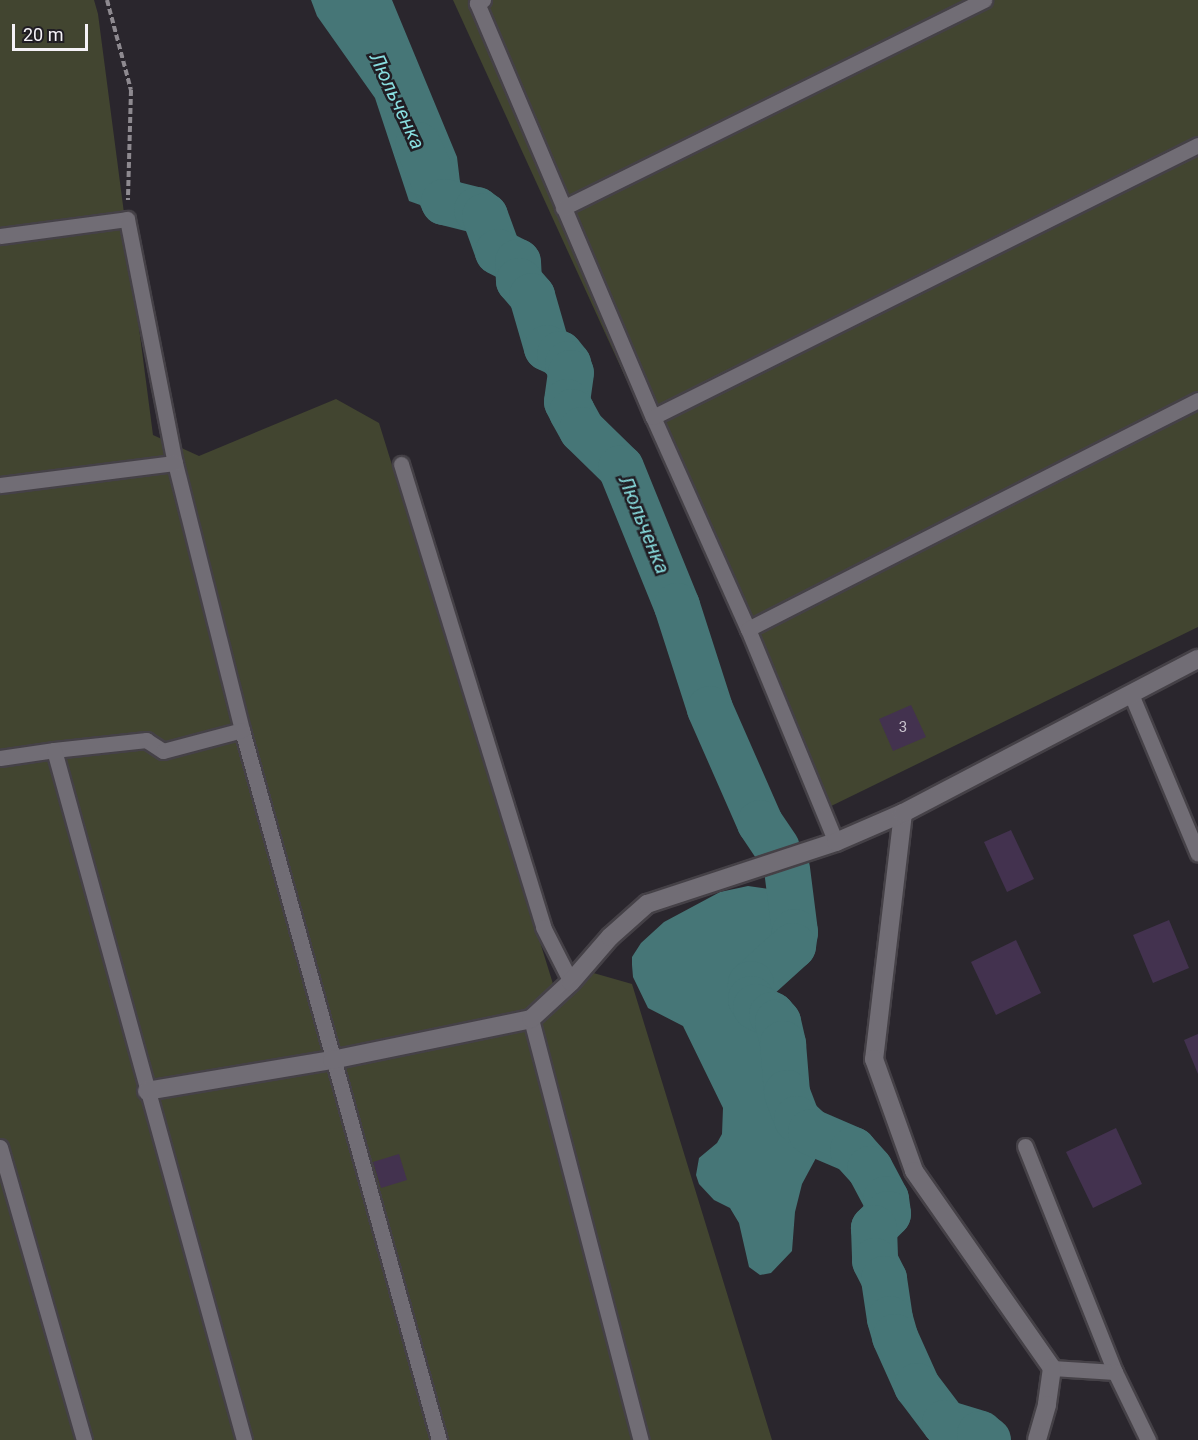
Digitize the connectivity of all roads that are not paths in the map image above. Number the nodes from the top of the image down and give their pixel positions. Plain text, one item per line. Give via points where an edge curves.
1 (483, 0) edge
2 (984, 0) edge
3 (1198, 145) edge
4 (564, 208) junction
5 (0, 236) edge
6 (1198, 400) edge
7 (653, 417) junction
8 (175, 464) junction
9 (401, 464) dead end
10 (0, 485) edge
11 (748, 629) junction
12 (1198, 659) edge
13 (1131, 694) junction
14 (242, 730) junction
15 (54, 750) junction
16 (0, 758) edge
17 (903, 813) junction
18 (836, 842) junction
19 (1198, 854) edge
20 (571, 982) junction
21 (531, 1019) junction
22 (332, 1060) junction
23 (147, 1091) junction
24 (1025, 1146) dead end
25 (0, 1147) edge
26 (1052, 1368) junction
27 (1115, 1372) junction
28 (84, 1440) edge
29 (244, 1440) edge
30 (439, 1440) edge
31 (641, 1440) edge
32 (1037, 1440) edge
33 (1148, 1440) edge

1 - 4 lane via 477,3
2 - 4 lane
3 - 7 lane
4 - 7 lane
5 - 8 lane via 127,219
6 - 11 lane
7 - 11 lane
8 - 10 lane
8 - 14 lane
9 - 20 lane via 543,927
11 - 18 lane
12 - 13 street
13 - 17 street
13 - 19 lane
14 - 15 lane via 163,751 146,740
14 - 22 lane
15 - 16 lane
15 - 23 lane
17 - 18 street
17 - 26 street via 874,1059 914,1171
18 - 20 street via 647,904 610,937
20 - 21 street
21 - 22 street
21 - 31 lane
22 - 23 street
22 - 30 lane
23 - 29 lane
24 - 27 lane
25 - 28 lane
26 - 27 lane
26 - 32 street
27 - 33 lane

